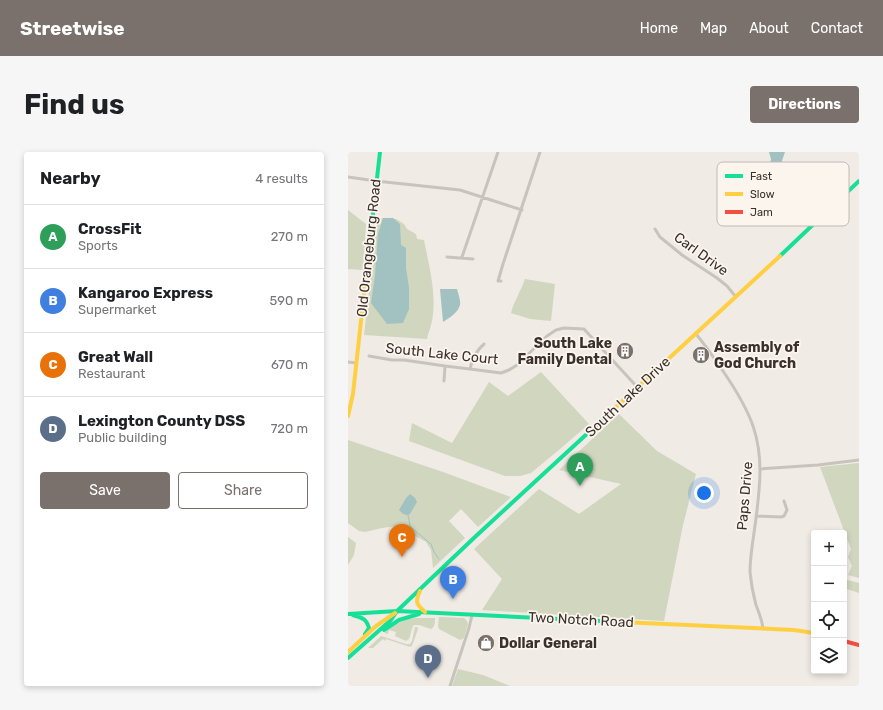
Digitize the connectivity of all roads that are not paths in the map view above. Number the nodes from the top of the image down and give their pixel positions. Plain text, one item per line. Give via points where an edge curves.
1 (380, 152) edge
2 (497, 152) edge
3 (540, 152) edge
4 (348, 177) edge
5 (376, 181) junction
6 (859, 181) edge
7 (849, 191) edge
8 (483, 197) junction
9 (522, 210) junction
10 (812, 226) edge
11 (655, 228) dead end
12 (447, 257) dead end
13 (462, 257) junction
14 (473, 259) dead end
15 (501, 281) dead end
16 (736, 297) junction
17 (696, 334) junction
18 (484, 344) dead end
19 (369, 356) dead end
20 (348, 362) edge
21 (356, 363) junction
22 (445, 366) junction
23 (470, 368) junction
24 (444, 381) dead end
25 (638, 388) junction
26 (348, 416) edge
27 (859, 460) edge
28 (760, 470) junction
29 (784, 501) dead end
30 (756, 516) junction
31 (421, 588) junction
32 (397, 611) junction
33 (425, 612) junction
34 (348, 614) edge
35 (472, 615) junction
36 (763, 628) junction
37 (378, 632) junction
38 (811, 633) edge
39 (360, 641) junction
40 (847, 642) edge
41 (859, 645) edge
42 (348, 652) edge
43 (348, 658) edge
44 (450, 686) edge

1 - 5 main road, Old Orangeburg Road
2 - 8 street
3 - 9 street
4 - 5 street
5 - 8 street via 460,190
5 - 21 main road, Old Orangeburg Road
6 - 7 main road, South Lake Drive
8 - 9 street
8 - 13 street
9 - 15 street via 498,281
10 - 16 main road, South Lake Drive
11 - 16 street, Carl Drive via 660,237 717,278
12 - 13 street
13 - 14 street
16 - 17 main road, South Lake Drive
17 - 25 main road, South Lake Drive
17 - 28 street, Paps Drive via 710,351 748,412 756,434
18 - 23 street via 475,352
19 - 22 street, South Lake Court
20 - 21 street
21 - 26 main road, Old Orangeburg Road
22 - 23 street, South Lake Court
22 - 24 street
23 - 25 street, South Lake Court via 505,372 517,365 556,330 584,328
25 - 31 main road, South Lake Drive
27 - 28 street
28 - 30 street, Paps Drive
29 - 30 street via 787,510 784,516
30 - 36 street, Paps Drive via 750,575
31 - 32 main road, South Lake Drive
31 - 33 main road via 417,603
32 - 33 main road, Two Notch Road
32 - 34 main road, Two Notch Road
32 - 37 main road, South Lake Drive
32 - 39 main road, South Lake Drive via 386,617
33 - 35 main road, Two Notch Road
33 - 37 main road via 401,618
34 - 39 main road via 365,619 368,623 368,630
35 - 36 main road, Two Notch Road
35 - 44 street
36 - 38 main road, Two Notch Road
37 - 43 main road, South Lake Drive
39 - 42 main road, South Lake Drive
40 - 41 main road

